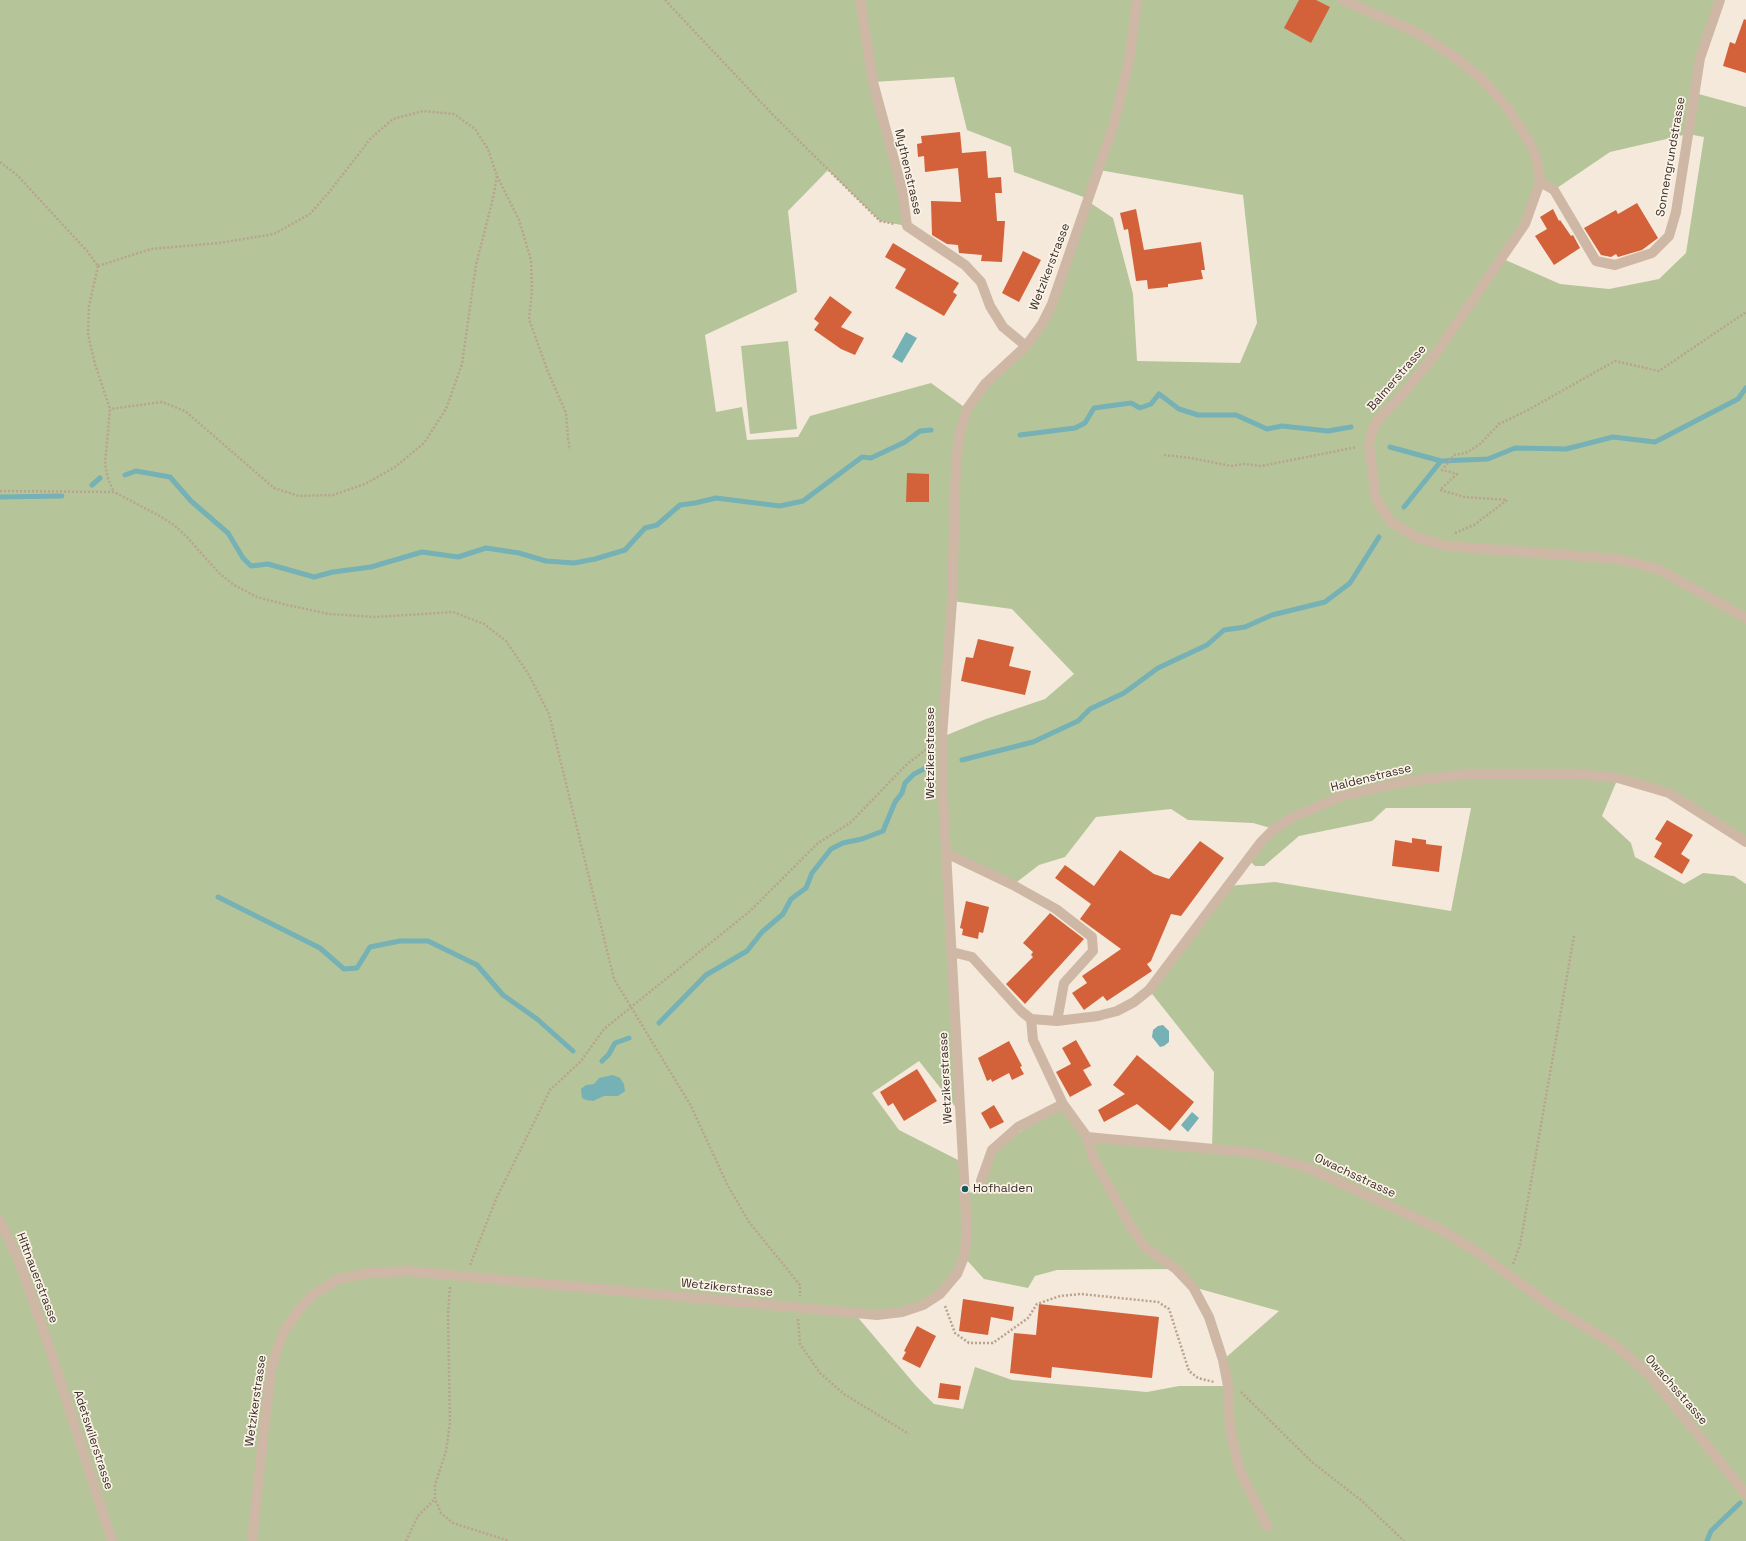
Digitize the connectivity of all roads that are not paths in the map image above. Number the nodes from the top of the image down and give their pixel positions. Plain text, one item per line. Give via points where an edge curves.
1 (860, 0) edge
2 (1137, 0) edge
3 (1342, 0) edge
4 (1720, 0) edge
5 (1540, 182) junction
6 (1026, 346) junction
7 (1746, 618) edge
8 (1746, 842) edge
9 (946, 853) junction
10 (952, 952) junction
11 (1031, 1020) junction
12 (1057, 1021) junction
13 (1063, 1104) junction
14 (1087, 1137) junction
15 (981, 1180) dead end
16 (0, 1221) edge
17 (49, 1346) joint
18 (1746, 1494) edge
19 (1267, 1526) dead end
20 (112, 1541) edge
21 (252, 1541) edge

1 - 6 street, Mythenstrasse via 873,82 902,190 907,226 965,265 981,282 1002,327
2 - 6 street, Wetzikerstrasse via 1130,61 1114,124 1052,304 1042,324
3 - 5 street, Balmerstrasse via 1416,32 1455,57 1481,78 1507,107 1530,143 1537,160
4 - 5 street, Sonnengrundstrasse via 1700,58 1676,212 1669,236 1652,253 1615,265 1596,261 1554,190
5 - 7 street, Balmerstrasse via 1524,224 1438,352 1377,421 1370,445 1376,499 1391,522 1418,538 1446,546 1618,560 1658,569
6 - 9 street, Wetzikerstrasse via 984,384 967,409 959,436 952,601 942,737
8 - 12 street, Haldenstrasse via 1669,793 1618,778 1586,774 1468,774 1404,782 1343,796 1294,817 1274,829 1261,842 1149,990 1134,1002 1117,1011 1098,1016
9 - 10 street, Wetzikerstrasse
9 - 12 street via 1056,909 1092,937 1093,951 1064,983
10 - 11 street via 972,957
10 - 21 street, Wetzikerstrasse via 967,1233 964,1257 957,1274 940,1294 923,1305 902,1312 876,1315 408,1271 368,1273 339,1279 315,1293 301,1306 285,1329 271,1370
11 - 12 street, Haldenstrasse
11 - 13 street via 1033,1040
13 - 14 street
13 - 15 street via 1018,1127 992,1150
14 - 18 street, Owachsstrasse via 1256,1153 1306,1167 1442,1230 1554,1308 1612,1343 1634,1362 1653,1380
14 - 19 street via 1093,1158 1131,1227 1145,1247 1176,1269 1193,1287 1209,1317 1223,1360 1228,1386 1230,1429 1240,1471
16 - 17 street, Hittnauerstrasse via 19,1261
17 - 20 street, Adetswilerstrasse

